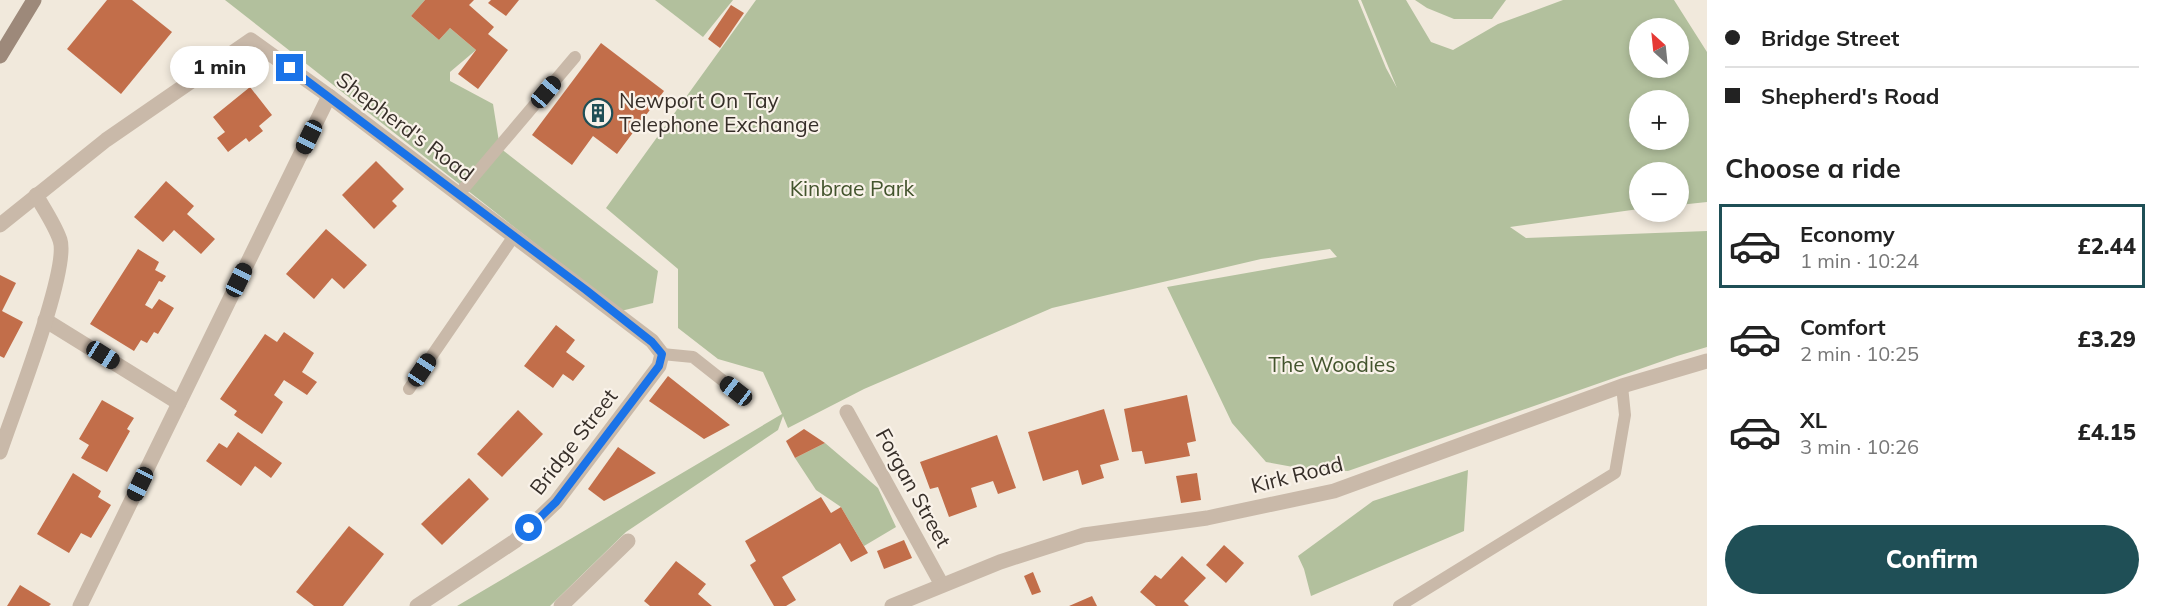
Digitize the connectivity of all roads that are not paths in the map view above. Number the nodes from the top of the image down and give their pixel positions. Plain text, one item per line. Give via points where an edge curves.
1 (34, 0) edge
2 (0, 56) edge
3 (575, 57) dead end
4 (329, 96) junction
5 (459, 194) junction
6 (36, 195) junction
7 (0, 225) edge
8 (514, 236) junction
9 (45, 320) junction
10 (662, 354) junction
11 (1707, 361) edge
12 (1622, 386) junction
13 (409, 389) dead end
14 (736, 391) dead end
15 (179, 403) junction
16 (847, 412) dead end
17 (0, 452) edge
18 (628, 541) dead end
19 (942, 585) junction
20 (80, 606) edge
21 (417, 606) edge
22 (561, 606) edge
23 (892, 606) edge
24 (1400, 606) edge

1 - 2 main road
3 - 5 lane
4 - 5 street, Shepherd's Road
4 - 6 street, Shepherd's Road via 251,40
4 - 15 street
5 - 8 street, Shepherd's Road
6 - 7 street, Shepherd's Road
6 - 9 street via 61,242 58,275
8 - 10 street, Shepherd's Road via 652,342
8 - 13 lane
9 - 15 street
9 - 17 street
10 - 14 lane via 693,357
10 - 21 street, Bridge Street via 659,366 556,502 515,541
11 - 12 street, Kirk Road
12 - 19 street, Kirk Road via 1334,491 1207,518 1084,535
12 - 24 lane via 1625,415 1615,473
15 - 20 street
16 - 19 street, Forgan Street
18 - 22 street
19 - 23 street, Kirk Road

